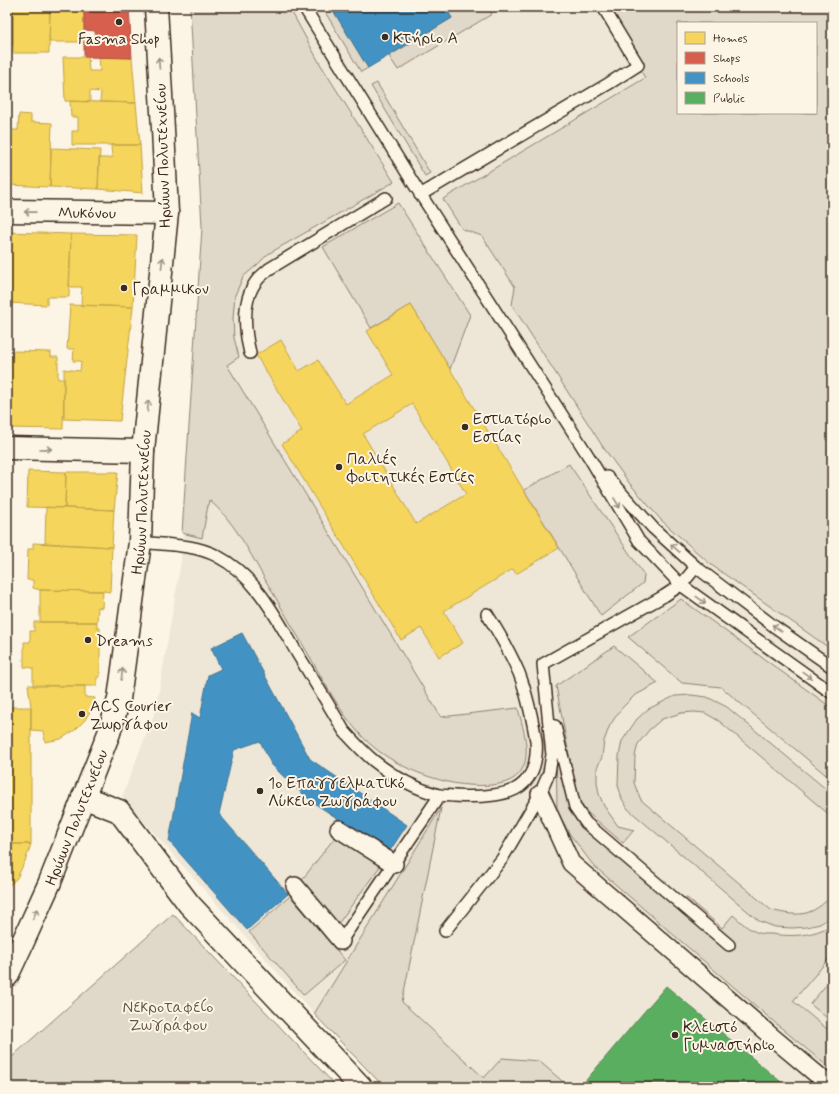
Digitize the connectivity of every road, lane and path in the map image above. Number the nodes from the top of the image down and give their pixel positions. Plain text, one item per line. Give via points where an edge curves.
1 (156, 7) edge
2 (304, 7) edge
3 (603, 7) edge
4 (420, 195) junction
5 (386, 198) dead end
6 (7, 211) edge
7 (167, 214) junction
8 (250, 353) dead end
9 (7, 448) edge
10 (143, 451) junction
11 (590, 457) junction
12 (140, 542) junction
13 (696, 568) junction
14 (681, 585) junction
15 (487, 614) dead end
16 (832, 667) edge
17 (545, 685) junction
18 (832, 693) edge
19 (540, 794) junction
20 (440, 795) junction
21 (83, 797) junction
22 (339, 829) dead end
23 (394, 864) junction
24 (295, 886) dead end
25 (445, 931) dead end
26 (342, 941) joint
27 (729, 945) dead end
28 (14, 946) edge
29 (7, 976) edge
30 (361, 1087) edge
31 (832, 1087) edge

7 -> 1 street, Ηρώων Πολυτεχνείου
2 - 4 lane
3 - 4 lane via 638,65
4 - 11 lane
5 - 8 lane via 259,277 246,307 245,322
7 -> 6 street, Μυκόνου
10 -> 7 street, Ηρώων Πολυτεχνείου
9 -> 10 street
10 - 12 street, Ηρώων Πολυτεχνείου
13 -> 11 lane via 653,528
11 -> 14 lane via 640,541
12 - 20 lane via 203,550 241,572 270,607 344,731 359,748 392,773 411,784
21 -> 12 street, Ηρώων Πολυτεχνείου via 109,733 119,699
13 - 14 lane
16 -> 13 lane
14 - 17 lane via 543,664
14 -> 18 lane
15 - 20 lane via 519,674 529,706 536,742 532,773 525,784 502,794 469,798
17 - 19 lane via 552,755 549,773
17 - 27 lane via 575,806 586,823
19 - 25 lane via 502,860
19 - 31 street via 571,862
20 - 23 lane
28 -> 21 street, Ηρώων Πολυτεχνείου via 50,882
21 - 30 street via 119,811 190,904
22 - 23 street
23 - 26 lane
24 - 26 street
28 - 29 street, Ηρώων Πολυτεχνείου

